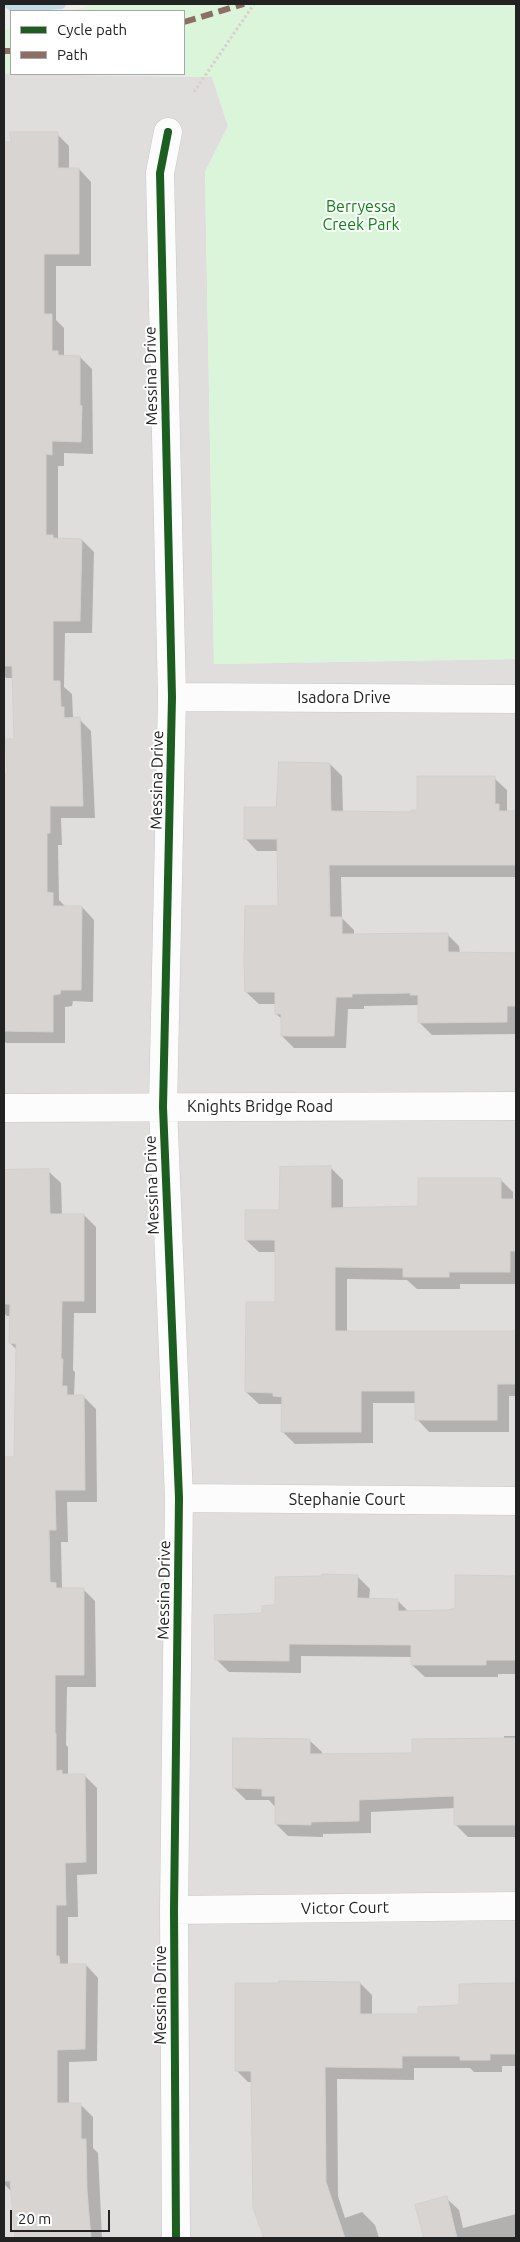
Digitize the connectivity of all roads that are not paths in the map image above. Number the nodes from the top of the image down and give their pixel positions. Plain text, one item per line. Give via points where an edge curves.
1 (168, 132) dead end
2 (172, 697) junction
3 (516, 698) edge
4 (516, 1106) edge
5 (163, 1107) junction
6 (4, 1108) edge
7 (179, 1498) junction
8 (516, 1501) edge
9 (516, 1906) edge
10 (174, 1910) junction
11 (176, 2238) edge

1 - 2 street, Messina Drive via 160,173
2 - 3 street, Isadora Drive
2 - 5 street, Messina Drive
4 - 5 street, Knights Bridge Road
5 - 6 street, Knights Bridge Road
5 - 7 street, Messina Drive
7 - 8 street, Stephanie Court
7 - 10 street, Messina Drive
9 - 10 street, Victor Court
10 - 11 street, Messina Drive

